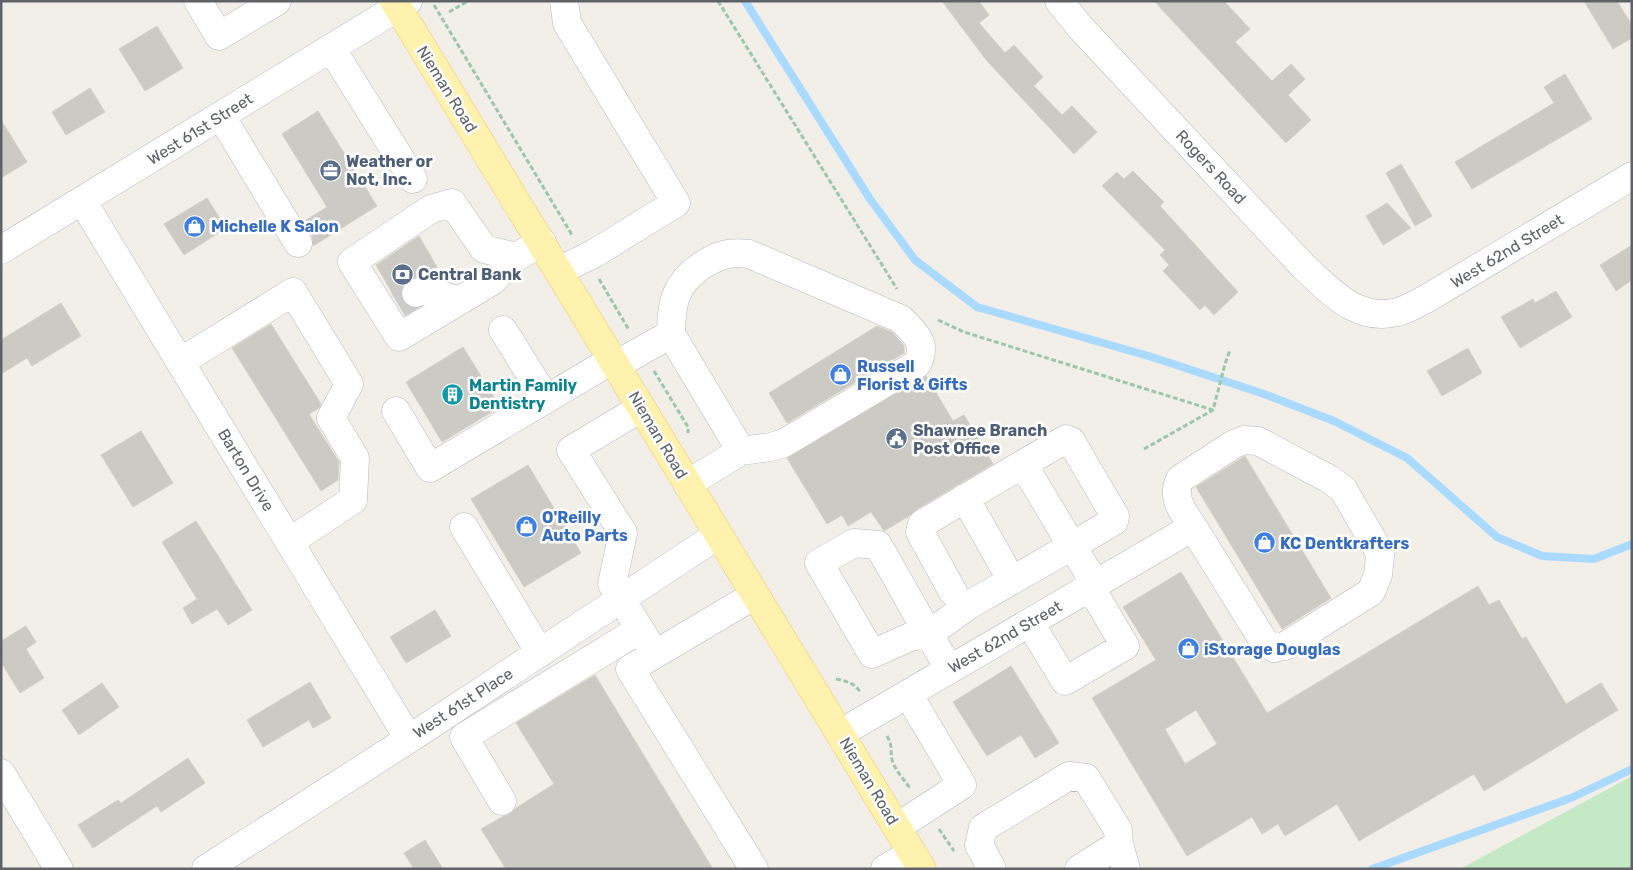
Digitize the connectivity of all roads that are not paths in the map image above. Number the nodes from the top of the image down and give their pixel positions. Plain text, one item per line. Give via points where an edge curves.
1 (198, 1) edge
2 (277, 1) edge
3 (564, 1) edge
4 (1059, 1) edge
5 (400, 3) edge
6 (331, 48) junction
7 (221, 116) junction
8 (1632, 176) edge
9 (413, 179) dead end
10 (82, 202) junction
11 (542, 242) junction
12 (298, 243) dead end
13 (1, 250) edge
14 (516, 257) junction
15 (559, 271) junction
16 (398, 301) junction
17 (459, 301) junction
18 (1378, 314) joint
19 (503, 330) dead end
20 (671, 334) junction
21 (180, 362) junction
22 (614, 362) junction
23 (546, 399) junction
24 (641, 408) junction
25 (396, 411) dead end
26 (741, 451) junction
27 (1023, 464) junction
28 (687, 484) junction
29 (965, 498) junction
30 (464, 527) dead end
31 (1193, 527) junction
32 (718, 535) junction
33 (289, 542) junction
34 (1072, 546) junction
35 (1003, 565) dead end
36 (1093, 586) junction
37 (953, 592) dead end
38 (755, 595) junction
39 (620, 600) junction
40 (1030, 623) junction
41 (639, 630) junction
42 (540, 653) junction
43 (655, 654) junction
44 (950, 669) junction
45 (908, 694) junction
46 (841, 734) junction
47 (408, 739) junction
48 (1, 772) edge
49 (502, 802) dead end
50 (897, 827) junction
51 (1122, 856) edge
52 (917, 861) edge
53 (59, 869) edge
54 (206, 869) edge
55 (754, 869) edge
56 (885, 869) edge
57 (992, 869) edge
58 (1079, 869) edge

1 - 2 street via 219,36
3 - 15 street via 567,23 676,203
4 - 18 street, Rogers Road via 1304,267 1344,302 1359,310
5 - 6 street, West 61st Street
5 - 11 main road, Nieman Road
6 - 7 street, West 61st Street
6 - 9 street
7 - 10 street, West 61st Street
7 - 12 street
8 - 18 street, West 62nd Street via 1426,299 1398,312
10 - 13 street, West 61st Street
10 - 21 street, Barton Drive
11 - 14 street
11 - 15 main road, Nieman Road
14 - 16 street via 484,249 452,203 431,209 352,262
14 - 17 street via 492,281
15 - 22 main road, Nieman Road
16 - 17 street via 426,290
16 - 17 street via 399,337
19 - 23 street
20 - 22 street
20 - 26 street
20 - 26 street via 674,299 686,278 721,255 733,252 749,254 901,319 918,337 921,355 917,364 784,443
21 - 33 street, Barton Drive
21 - 33 street via 293,292 349,384 331,418 355,458 353,500
22 - 23 street
22 - 24 main road, Nieman Road
23 - 25 street via 430,468
24 - 28 main road, Nieman Road
24 - 39 street via 571,450 623,533 612,584
26 - 28 street
27 - 29 street
27 - 34 street
27 - 34 street via 1066,439 1071,441 1115,516 1114,520
28 - 32 main road, Nieman Road
29 - 35 street
29 - 37 street via 922,524 920,532
30 - 42 street
31 - 31 street via 1265,644 1274,648 1285,646 1371,592 1378,575 1380,555 1343,489 1258,441 1244,440 1234,444 1180,480 1175,489 1176,498
31 - 36 street, West 62nd Street
32 - 38 main road, Nieman Road
32 - 39 street, West 61st Place
33 - 47 street, Barton Drive
34 - 36 street
34 - 44 street via 969,605 929,634
36 - 40 street, West 62nd Street
36 - 40 street via 1125,646 1065,681
38 - 43 street
38 - 46 main road, Nieman Road
39 - 41 street
39 - 42 street, West 61st Place
40 - 44 street, West 62nd Street
41 - 43 street
41 - 49 street via 464,737
42 - 47 street, West 61st Place
43 - 55 street via 630,669
44 - 45 street, West 62nd Street
45 - 46 street, West 62nd Street
45 - 50 street via 962,785
46 - 50 main road, Nieman Road
47 - 54 street, West 61st Place
48 - 53 street
50 - 52 main road, Nieman Road
51 - 57 street via 1118,830 1086,778 1069,776 983,828 980,845
51 - 58 street
52 - 56 street

